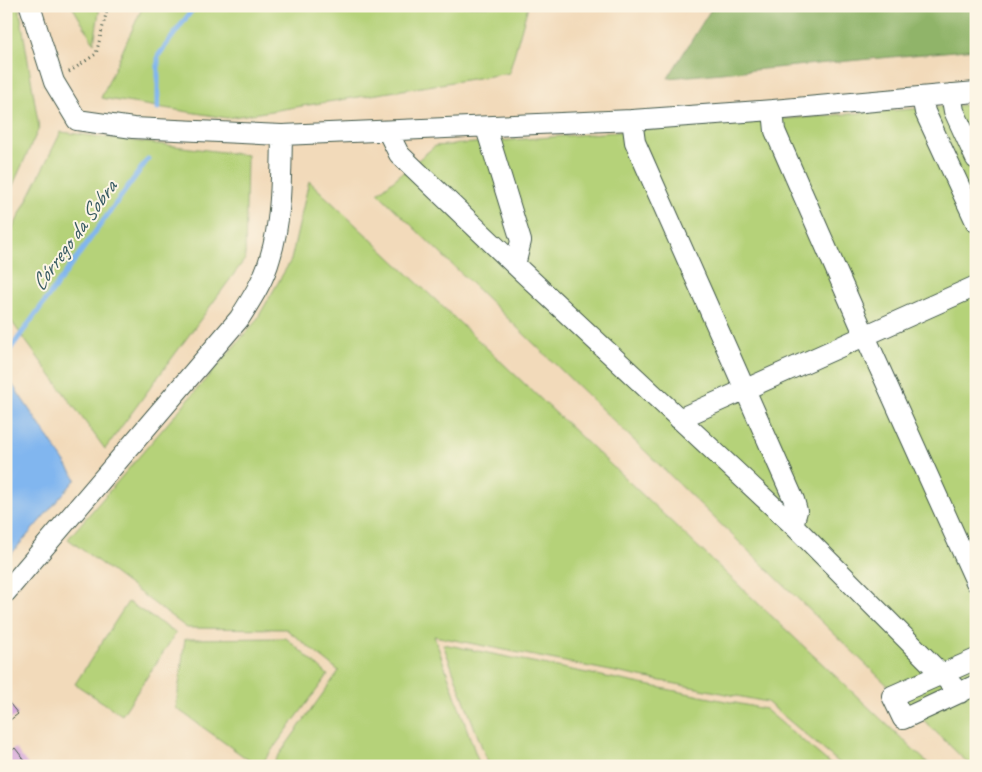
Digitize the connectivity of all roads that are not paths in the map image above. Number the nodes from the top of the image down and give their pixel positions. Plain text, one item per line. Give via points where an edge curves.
1 (30, 6) edge
2 (976, 92) edge
3 (952, 94) junction
4 (922, 97) junction
5 (774, 110) junction
6 (632, 120) junction
7 (486, 128) junction
8 (388, 132) junction
9 (282, 135) junction
10 (976, 159) edge
11 (976, 222) edge
12 (515, 265) junction
13 (976, 286) edge
14 (865, 336) junction
15 (746, 389) junction
16 (679, 419) junction
17 (793, 525) junction
18 (976, 582) edge
19 (6, 592) edge
20 (976, 659) edge
21 (940, 674) junction
22 (968, 689) edge

1 - 9 street via 54,82 77,120 133,128
2 - 3 street
3 - 4 street
3 - 10 street via 954,111
4 - 5 street
4 - 11 street via 925,112
5 - 6 street
5 - 14 street via 776,131
6 - 7 street
6 - 15 street via 635,142
7 - 8 street
7 - 12 street via 521,241
8 - 9 street
8 - 12 street via 399,154
9 - 19 street via 278,216 270,258 239,319
12 - 16 street
13 - 14 street
14 - 15 street
14 - 18 street
15 - 16 street
15 - 17 street via 794,500
16 - 17 street
17 - 21 street
20 - 21 street
21 - 22 street
21 - 22 street via 892,696 903,719

